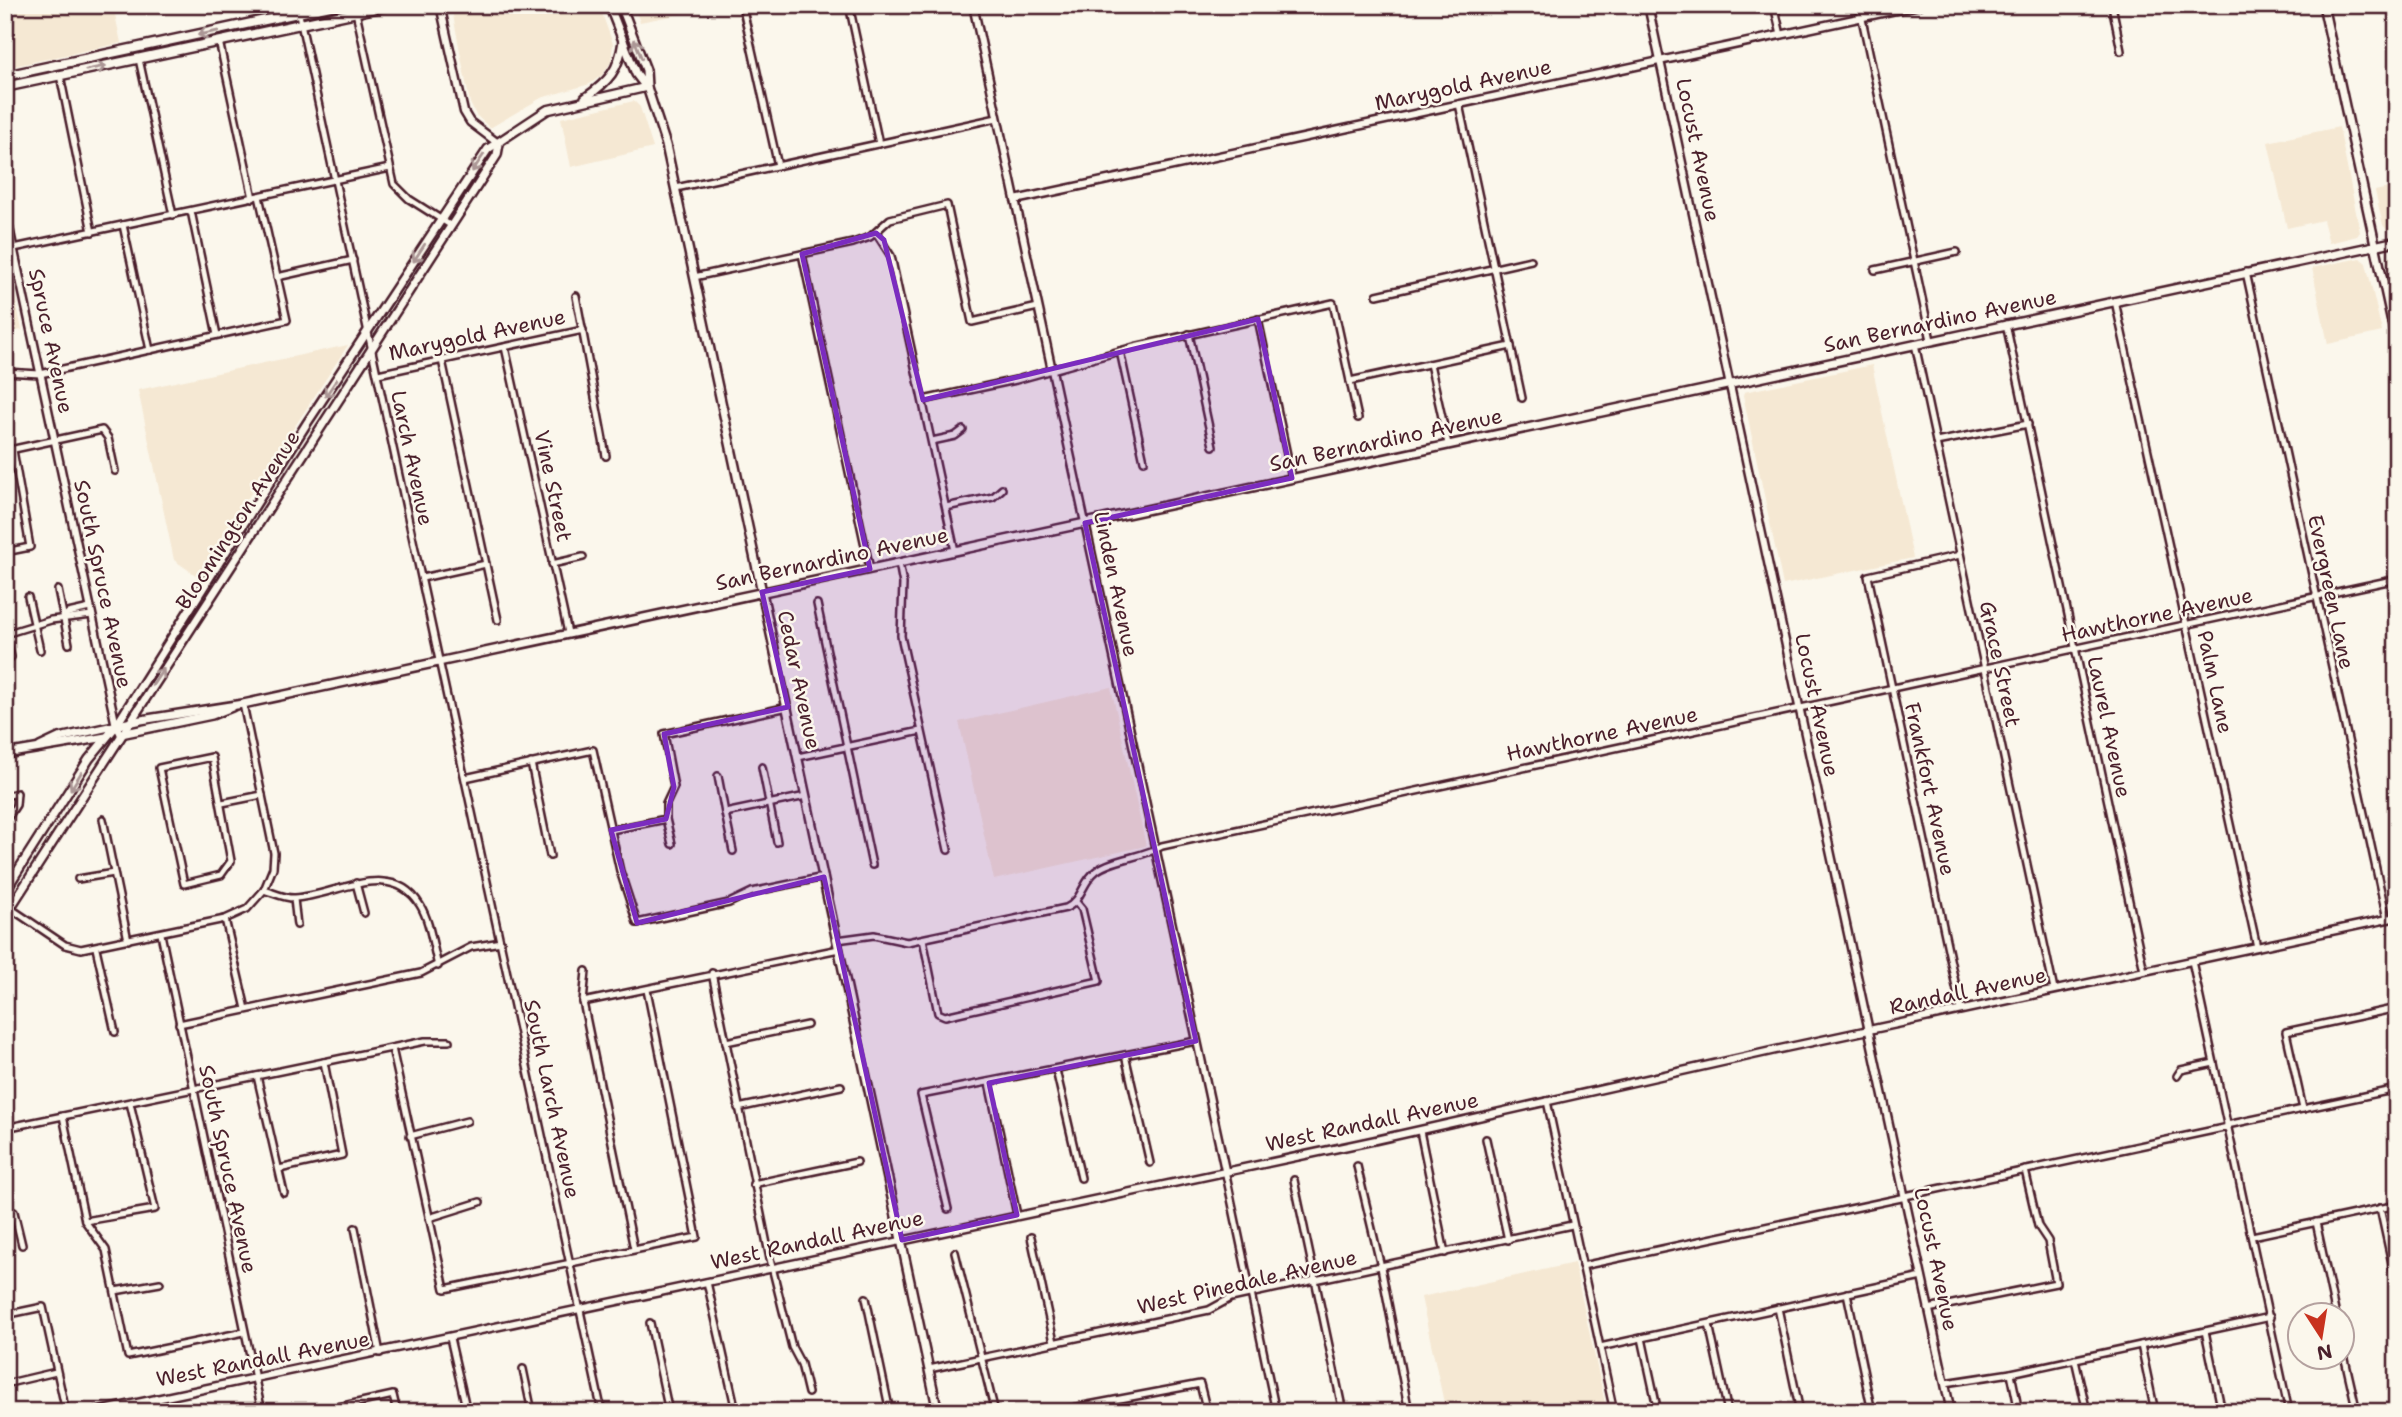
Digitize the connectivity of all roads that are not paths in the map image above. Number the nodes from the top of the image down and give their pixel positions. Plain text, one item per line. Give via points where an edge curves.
1 (335, 5) edge
2 (390, 5) edge
3 (440, 5) edge
4 (609, 5) edge
5 (621, 5) edge
6 (742, 5) edge
7 (849, 5) edge
8 (973, 5) edge
9 (1648, 5) edge
10 (1774, 5) edge
11 (1859, 5) edge
12 (1919, 5) edge
13 (2112, 5) edge
14 (2323, 5) edge
15 (298, 9) edge
16 (356, 12) junction
17 (1862, 18) junction
18 (301, 24) junction
19 (1781, 35) junction
20 (623, 40) junction
21 (219, 41) junction
22 (2121, 51) dead end
23 (139, 59) junction
24 (1661, 61) junction
25 (61, 75) junction
26 (5, 76) edge
27 (5, 87) edge
28 (647, 87) junction
29 (582, 100) junction
30 (1458, 104) junction
31 (997, 118) junction
32 (499, 144) junction
33 (880, 144) junction
34 (778, 166) junction
35 (390, 168) junction
36 (335, 180) junction
37 (676, 188) junction
38 (256, 197) junction
39 (1015, 200) junction
40 (5, 209) edge
41 (191, 211) junction
42 (173, 215) junction
43 (442, 219) junction
44 (123, 225) junction
45 (450, 225) junction
46 (92, 232) junction
47 (876, 233) junction
48 (2397, 241) edge
49 (2374, 246) junction
50 (14, 248) junction
51 (1957, 252) dead end
52 (802, 254) junction
53 (353, 260) junction
54 (1531, 260) dead end
55 (1915, 262) junction
56 (1494, 268) junction
57 (1875, 270) dead end
58 (2246, 272) junction
59 (277, 277) junction
60 (694, 277) junction
61 (1377, 295) dead end
62 (576, 296) dead end
63 (2115, 301) junction
64 (1038, 307) junction
65 (1258, 319) junction
66 (2006, 324) junction
67 (583, 330) junction
68 (369, 331) junction
69 (1189, 334) junction
70 (217, 335) junction
71 (1931, 340) junction
72 (1915, 344) junction
73 (2397, 345) edge
74 (1511, 346) junction
75 (372, 347) junction
76 (505, 347) junction
77 (150, 350) junction
78 (1120, 351) junction
79 (442, 360) junction
80 (1430, 364) junction
81 (1052, 369) junction
82 (5, 372) edge
83 (40, 374) junction
84 (378, 374) junction
85 (1350, 381) junction
86 (1729, 384) junction
87 (1522, 398) dead end
88 (923, 400) junction
89 (1358, 418) dead end
90 (2028, 424) junction
91 (963, 430) dead end
92 (54, 440) junction
93 (932, 442) junction
94 (1936, 442) junction
95 (1448, 444) junction
96 (1213, 446) dead end
97 (13, 450) junction
98 (5, 451) edge
99 (606, 456) dead end
100 (1144, 461) dead end
101 (115, 471) dead end
102 (275, 473) junction
103 (1292, 478) junction
104 (286, 480) junction
105 (1002, 489) dead end
106 (946, 507) junction
107 (1085, 523) junction
108 (955, 551) junction
109 (5, 552) edge
110 (226, 554) junction
111 (1960, 555) junction
112 (583, 557) dead end
113 (898, 563) junction
114 (486, 564) junction
115 (552, 564) junction
116 (870, 569) junction
117 (422, 578) junction
118 (2397, 579) edge
119 (58, 590) dead end
120 (214, 591) junction
121 (762, 592) junction
122 (2316, 596) junction
123 (28, 597) dead end
124 (817, 604) dead end
125 (91, 612) junction
126 (63, 618) junction
127 (498, 620) dead end
128 (35, 624) junction
129 (2187, 624) junction
130 (568, 633) junction
131 (6, 634) edge
132 (69, 644) dead end
133 (2076, 648) junction
134 (40, 650) dead end
135 (11, 657) dead end
136 (440, 661) junction
137 (1985, 668) junction
138 (1892, 688) junction
139 (144, 699) junction
140 (243, 704) junction
141 (788, 707) junction
142 (1800, 707) junction
143 (155, 717) junction
144 (128, 723) junction
145 (116, 726) junction
146 (921, 731) junction
147 (121, 734) junction
148 (106, 737) junction
149 (79, 742) junction
150 (40, 747) junction
151 (848, 747) junction
152 (5, 754) edge
153 (798, 757) junction
154 (89, 759) junction
155 (531, 763) junction
156 (762, 767) dead end
157 (718, 776) dead end
158 (465, 778) junction
159 (469, 794) joint
160 (262, 795) junction
161 (5, 796) edge
162 (806, 796) junction
163 (222, 803) junction
164 (770, 804) junction
165 (725, 813) junction
166 (103, 819) dead end
167 (666, 819) junction
168 (5, 822) edge
169 (611, 831) junction
170 (778, 842) dead end
171 (672, 844) dead end
172 (948, 850) dead end
173 (1156, 850) junction
174 (733, 851) dead end
175 (550, 856) dead end
176 (872, 865) dead end
177 (114, 873) junction
178 (824, 877) junction
179 (78, 879) dead end
180 (356, 883) junction
181 (264, 890) junction
182 (5, 891) edge
183 (294, 899) junction
184 (1077, 903) junction
185 (10, 908) junction
186 (364, 913) dead end
187 (5, 916) edge
188 (2397, 916) edge
189 (225, 919) junction
190 (2387, 919) junction
191 (297, 925) dead end
192 (160, 934) junction
193 (923, 939) junction
194 (128, 940) junction
195 (501, 942) junction
196 (838, 945) junction
197 (2257, 947) junction
198 (96, 948) junction
199 (2192, 961) junction
200 (438, 967) junction
201 (586, 971) dead end
202 (2144, 971) junction
203 (712, 974) junction
204 (647, 990) junction
205 (2054, 990) junction
206 (583, 1002) junction
207 (2397, 1008) edge
208 (246, 1009) junction
209 (1961, 1010) junction
210 (179, 1024) junction
211 (807, 1025) dead end
212 (1870, 1030) junction
213 (115, 1032) dead end
214 (449, 1041) dead end
215 (1195, 1041) junction
216 (726, 1042) junction
217 (392, 1048) junction
218 (1125, 1055) junction
219 (324, 1062) junction
220 (2214, 1063) junction
221 (1056, 1070) junction
222 (257, 1076) junction
223 (2177, 1076) dead end
224 (989, 1083) junction
225 (841, 1086) dead end
226 (194, 1089) junction
227 (2397, 1089) edge
228 (1547, 1101) junction
229 (130, 1103) junction
230 (738, 1108) junction
231 (2303, 1109) junction
232 (63, 1116) junction
233 (467, 1121) dead end
234 (2228, 1126) junction
235 (5, 1128) edge
236 (1420, 1131) junction
237 (410, 1136) junction
238 (1486, 1139) dead end
239 (857, 1162) dead end
240 (1150, 1163) dead end
241 (1357, 1167) dead end
242 (279, 1169) junction
243 (1225, 1170) junction
244 (2025, 1170) junction
245 (1081, 1178) dead end
246 (1294, 1180) dead end
247 (753, 1184) junction
248 (284, 1193) dead end
249 (1906, 1196) junction
250 (480, 1202) dead end
251 (2397, 1205) edge
252 (2380, 1208) junction
253 (947, 1209) dead end
254 (5, 1214) edge
255 (1017, 1215) junction
256 (429, 1218) junction
257 (85, 1221) junction
258 (2316, 1222) junction
259 (1572, 1225) junction
260 (355, 1228) dead end
261 (2252, 1236) junction
262 (1031, 1237) dead end
263 (902, 1240) junction
264 (1508, 1240) junction
265 (22, 1245) dead end
266 (634, 1248) junction
267 (955, 1252) dead end
268 (1445, 1253) junction
269 (571, 1264) junction
270 (1583, 1266) junction
271 (774, 1267) junction
272 (1381, 1267) junction
273 (1922, 1277) junction
274 (1316, 1280) junction
275 (707, 1282) junction
276 (160, 1283) dead end
277 (2397, 1286) edge
278 (115, 1290) junction
279 (1847, 1293) junction
280 (1250, 1295) junction
281 (866, 1298) dead end
282 (2333, 1302) edge
283 (1779, 1308) junction
284 (1928, 1309) junction
285 (581, 1310) junction
286 (5, 1315) edge
287 (2270, 1317) junction
288 (650, 1323) dead end
289 (1709, 1324) junction
290 (2205, 1331) junction
291 (244, 1332) junction
292 (450, 1338) junction
293 (1642, 1338) junction
294 (1054, 1342) junction
295 (2141, 1345) junction
296 (1600, 1347) junction
297 (380, 1353) junction
298 (983, 1357) junction
299 (2075, 1359) junction
300 (929, 1368) junction
301 (523, 1369) dead end
302 (2349, 1372) edge
303 (56, 1373) junction
304 (2011, 1373) junction
305 (254, 1379) junction
306 (1945, 1383) junction
307 (5, 1384) edge
308 (808, 1393) dead end
309 (158, 1398) junction
310 (330, 1410) edge
311 (734, 1411) edge
312 (66, 1412) edge
313 (95, 1412) edge
314 (160, 1412) edge
315 (262, 1412) edge
316 (316, 1412) edge
317 (397, 1412) edge
318 (467, 1412) edge
319 (532, 1412) edge
320 (602, 1412) edge
321 (668, 1412) edge
322 (890, 1412) edge
323 (938, 1412) edge
324 (995, 1412) edge
325 (1051, 1412) edge
326 (1207, 1412) edge
327 (1276, 1412) edge
328 (1343, 1412) edge
329 (1409, 1412) edge
330 (1614, 1412) edge
331 (1658, 1412) edge
332 (1728, 1412) edge
333 (1800, 1412) edge
334 (1872, 1412) edge
335 (1951, 1412) edge
336 (2019, 1412) edge
337 (2087, 1412) edge
338 (2155, 1412) edge
339 (2222, 1412) edge
340 (2289, 1412) edge
341 (2357, 1412) edge

1 - 15 main road
2 - 16 main road
3 - 32 street via 464,112
4 - 20 main road, Cedar Avenue
28 -> 5 main road, Cedar Avenue via 646,70
6 - 34 street
7 - 33 street
8 - 31 street, Linden Avenue
9 - 24 street, Locust Avenue
10 - 19 street
11 - 17 street
12 - 17 street, Marygold Avenue
13 - 22 street
14 - 49 main road
15 - 18 street, Larch Avenue
15 -> 26 main road
16 - 18 main road
16 - 35 street
17 - 19 street, Marygold Avenue
17 - 55 street
18 - 21 main road
18 - 36 street, Larch Avenue
19 - 24 street, Marygold Avenue
20 - 28 main road, Cedar Avenue via 636,75
20 - 29 main road via 612,76
21 - 23 main road
21 - 38 street
25 -> 23 main road
23 - 42 street
24 - 30 street, Marygold Avenue
24 - 86 street, Locust Avenue
25 - 27 main road
25 - 46 street
28 - 29 main road, Bloomington Avenue
28 - 37 main road, Cedar Avenue
29 - 32 main road, Bloomington Avenue via 534,117
30 - 39 street, Marygold Avenue
30 - 56 street
31 - 33 street
31 - 39 street, Linden Avenue
32 -> 43 main road, Bloomington Avenue via 488,149
32 - 45 main road, Bloomington Avenue via 497,155
33 - 34 street
34 - 37 street
35 - 36 street
35 - 43 street via 394,184 403,194
36 - 38 street
36 - 53 street, Larch Avenue
37 - 60 main road, Cedar Avenue
38 - 41 street
38 - 59 street
39 - 64 street, Linden Avenue
40 - 50 street, Spruce Avenue
41 - 42 street
41 - 70 street
42 - 44 street
43 - 45 street
43 -> 68 main road, Bloomington Avenue
44 - 46 street
44 - 77 street
45 - 75 main road, Bloomington Avenue
46 - 50 street
47 - 52 street
47 - 64 street via 899,215 947,205 972,322
47 - 88 street via 891,256
48 - 49 main road, San Bernardino Avenue
49 - 58 main road, San Bernardino Avenue
49 - 73 main road
50 - 83 street, Spruce Avenue
51 - 55 street
52 - 60 street
52 - 116 street
53 - 59 street
53 - 68 street, Larch Avenue
54 - 56 street
55 - 57 street
55 - 71 street
56 - 61 street
56 - 74 street
58 - 63 main road, San Bernardino Avenue
58 - 122 street, Evergreen Lane
59 - 70 street via 287,320
60 - 121 main road, Cedar Avenue
62 - 67 street
63 - 66 main road, San Bernardino Avenue
63 - 129 street, Palm Lane
64 - 81 street, Linden Avenue
65 - 69 street
65 - 85 street via 1332,303
65 - 103 street
66 - 71 main road, San Bernardino Avenue
66 - 90 street, Laurel Avenue
67 - 76 street, Marygold Avenue
67 - 99 street
68 - 75 street, Larch Avenue
68 -> 102 main road, Bloomington Avenue
69 - 78 street
69 - 96 street
70 - 77 street
71 - 72 main road, San Bernardino Avenue
72 - 86 main road, San Bernardino Avenue
72 - 94 street, Grace Street
74 - 80 street
74 - 87 street
75 - 84 street, Larch Avenue
75 - 104 main road, Bloomington Avenue
76 - 79 street, Marygold Avenue
76 - 115 street, Vine Street
77 - 83 street
78 - 81 street
78 - 100 street
79 - 84 street, Marygold Avenue
79 - 114 street
80 - 85 street
80 - 95 street
81 - 88 street
81 - 107 street, Linden Avenue
82 - 83 street
83 - 92 street, Spruce Avenue
84 - 117 street, Larch Avenue
85 - 89 street
86 - 95 main road, San Bernardino Avenue
86 - 142 street, Locust Avenue
88 - 93 street
90 - 94 street
90 - 133 street, Laurel Avenue
91 - 93 street
92 - 97 street
92 - 101 street via 102,430
92 - 125 street, South Spruce Avenue
93 - 106 street
94 - 111 street, Grace Street
95 - 103 main road, San Bernardino Avenue
97 - 98 street
97 - 109 street via 30,547
102 - 104 main road
102 - 110 main road, Bloomington Avenue
103 - 107 main road, San Bernardino Avenue
104 - 120 main road, Bloomington Avenue
105 - 106 street via 993,497
106 - 108 street
107 - 108 main road, San Bernardino Avenue
107 - 173 street, Linden Avenue
108 - 113 main road, San Bernardino Avenue
110 - 120 main road via 211,585
110 - 145 main road, Bloomington Avenue
111 - 137 street, Grace Street
111 - 138 street, Frankfort Avenue via 1868,576
112 - 115 street
113 - 116 main road, San Bernardino Avenue
113 - 146 street via 904,584 901,636
114 - 117 street
114 - 127 street
115 - 130 street, Vine Street
116 - 121 main road, San Bernardino Avenue
117 - 136 street, Larch Avenue
118 - 122 street, Hawthorne Avenue
119 - 126 street
139 -> 120 main road, Bloomington Avenue
121 - 130 main road, San Bernardino Avenue
121 - 141 main road, Cedar Avenue
122 - 129 street, Hawthorne Avenue
122 - 190 street, Evergreen Lane
123 - 128 street
124 - 151 street
125 - 126 street
125 - 145 street, South Spruce Avenue
126 - 128 street
126 - 132 street
128 - 131 street
128 - 134 street
129 - 133 street, Hawthorne Avenue
129 - 197 street, Palm Lane
130 - 136 main road, San Bernardino Avenue
131 - 135 street
133 - 137 street, Hawthorne Avenue
133 - 202 street, Laurel Avenue
136 - 140 main road, San Bernardino Avenue
136 - 158 street, Larch Avenue
137 - 138 street, Hawthorne Avenue
137 - 205 street, Grace Street
138 - 142 street, Hawthorne Avenue
138 - 209 street, Frankfort Avenue
139 - 143 main road
139 - 144 main road, Bloomington Avenue
140 - 143 main road
140 - 147 main road
140 - 160 street
141 - 153 main road, Cedar Avenue
141 - 167 street via 664,734 674,787 666,804
142 - 173 street, Hawthorne Avenue
142 - 212 street, Locust Avenue
143 - 144 main road
144 - 145 main road
144 - 147 main road, Bloomington Avenue
145 - 147 street, South Spruce Avenue
145 - 148 main road, Bloomington Avenue
145 - 150 main road via 59,738
146 - 151 street
146 - 172 street
147 - 148 main road
147 - 185 main road, Bloomington Avenue
148 - 149 main road
148 - 154 main road, Bloomington Avenue
149 - 150 main road
149 - 154 main road
150 - 152 main road
151 - 153 street
151 - 176 street
153 - 162 main road, Cedar Avenue
154 -> 182 main road, Bloomington Avenue
155 - 158 street
155 - 169 street via 593,750
155 - 175 street
156 - 164 street
157 - 165 street
158 - 159 street, Larch Avenue
159 - 195 street, South Larch Avenue
160 - 163 street
160 - 181 street via 274,856
161 - 168 street via 17,793 16,806
162 - 164 street
162 - 178 main road, Cedar Avenue
163 - 163 street via 212,757 159,768 184,884 215,878 231,861
164 - 165 street
164 - 170 street
165 - 174 street
166 - 177 street
167 - 169 street
167 - 171 street
169 - 178 street via 637,923 729,904 751,892
173 - 184 street, Hawthorne Avenue via 1103,867 1093,874
173 - 215 street, Linden Avenue
177 - 179 street
177 - 194 street
178 - 196 main road, Cedar Avenue
180 - 183 street
180 - 186 street
180 - 200 street via 379,880 411,893 421,906
181 - 183 street
181 - 189 street via 247,909
183 - 191 street
184 - 193 street
184 - 193 street via 1099,981 944,1016 938,1013
185 - 187 main road, Bloomington Avenue
185 - 198 street via 65,945
188 - 190 street, Randall Avenue
189 - 192 street
189 - 208 street
190 - 197 street, Randall Avenue
192 - 194 street
192 - 210 street, South Spruce Avenue
193 - 196 street via 901,943 862,935
194 - 198 street
195 - 200 street via 471,947
195 - 269 street, South Larch Avenue
196 - 203 street
196 - 263 main road, Cedar Avenue
197 - 199 street, Randall Avenue
198 - 213 street
199 - 202 street, Randall Avenue
199 - 220 street
200 - 208 street
201 - 206 street
202 - 205 street, Randall Avenue
203 - 204 street
203 - 216 street
204 - 206 street
204 - 266 street via 697,1237
205 - 209 street, Randall Avenue
206 - 266 street
207 - 231 street via 2286,1032
208 - 210 street
209 - 212 street, Randall Avenue
210 - 226 street, South Spruce Avenue
211 - 216 street
212 - 228 street, Randall Avenue
212 - 249 street, Locust Avenue
214 - 217 street
215 - 218 street
215 - 243 street, Linden Avenue
216 - 230 street
217 - 219 street
217 - 237 street
218 - 221 street
218 - 240 street
219 - 222 street
219 - 242 street via 342,1155
220 - 223 street via 2181,1070
220 - 234 street
221 - 224 street
221 - 245 street
222 - 226 street
222 - 242 street
224 - 253 street via 921,1096
224 - 255 street
225 - 230 street
226 - 229 street
226 - 291 street, South Spruce Avenue
227 - 231 street
228 - 236 street, West Randall Avenue
228 - 259 street
229 - 232 street
229 - 257 street via 155,1209
230 - 247 street
231 - 234 street
232 - 235 street
232 - 257 street
233 - 237 street
234 - 244 street
234 - 261 street
236 - 243 street, West Randall Avenue
236 - 268 street
237 - 256 street
238 - 264 street
239 - 247 street
241 - 272 street
242 - 248 street
243 - 255 street, West Randall Avenue
243 - 280 street
244 - 249 street
244 - 284 street via 2056,1283
246 - 274 street
247 - 271 street
249 - 270 street
249 - 273 street, Locust Avenue
250 - 256 street
251 - 252 street
252 - 258 street
252 - 277 street
254 - 265 street via 14,1212
255 - 263 street, West Randall Avenue
256 - 269 street via 445,1289
257 - 278 street via 106,1250
258 - 261 street
258 - 282 street
259 - 264 street, West Pinedale Avenue
259 - 270 street
260 - 297 street
261 - 287 street
262 - 294 street
263 - 271 street, West Randall Avenue
263 - 300 main road, Cedar Avenue
264 - 268 street, West Pinedale Avenue
266 - 269 street
267 - 298 street
268 - 272 street, West Pinedale Avenue
269 - 285 street, South Larch Avenue
270 - 296 street
271 - 275 street, West Randall Avenue
271 - 308 street
272 - 274 street, West Pinedale Avenue
272 - 329 street
273 - 279 street
273 - 284 street, Locust Avenue
274 - 280 street, West Pinedale Avenue
274 - 328 street
275 - 285 street, West Randall Avenue
275 - 311 street
276 - 278 street
278 - 291 street via 128,1356
279 - 283 street
279 - 334 street
280 - 294 street, West Pinedale Avenue via 1231,1298 1209,1310
280 - 327 street
281 - 322 street
283 - 289 street
283 - 333 street
284 - 306 street, Locust Avenue
285 - 292 street, West Randall Avenue
285 - 320 street, South Larch Avenue
286 - 303 street via 43,1307
287 - 290 street
287 - 340 street
288 - 321 street
289 - 293 street
289 - 332 street
290 - 295 street
290 - 339 street
291 - 305 street, South Spruce Avenue
292 - 297 street, West Randall Avenue
292 - 318 street
293 - 296 street
293 - 331 street
294 - 298 street, West Pinedale Avenue
295 - 299 street
295 - 338 street
296 - 330 street
297 - 305 street, West Randall Avenue
298 - 300 street, West Pinedale Avenue
298 - 324 street
299 - 304 street
299 - 337 street
300 - 323 main road, Cedar Avenue
301 - 319 street
302 - 341 street
303 - 307 street
303 - 312 street
304 - 306 street
304 - 336 street
305 - 309 street, West Randall Avenue
305 - 315 street, South Spruce Avenue
306 - 335 street, Locust Avenue
309 - 313 street, West Randall Avenue
309 - 314 street
310 - 316 street
310 - 317 street via 393,1395
325 - 326 street via 1200,1384

